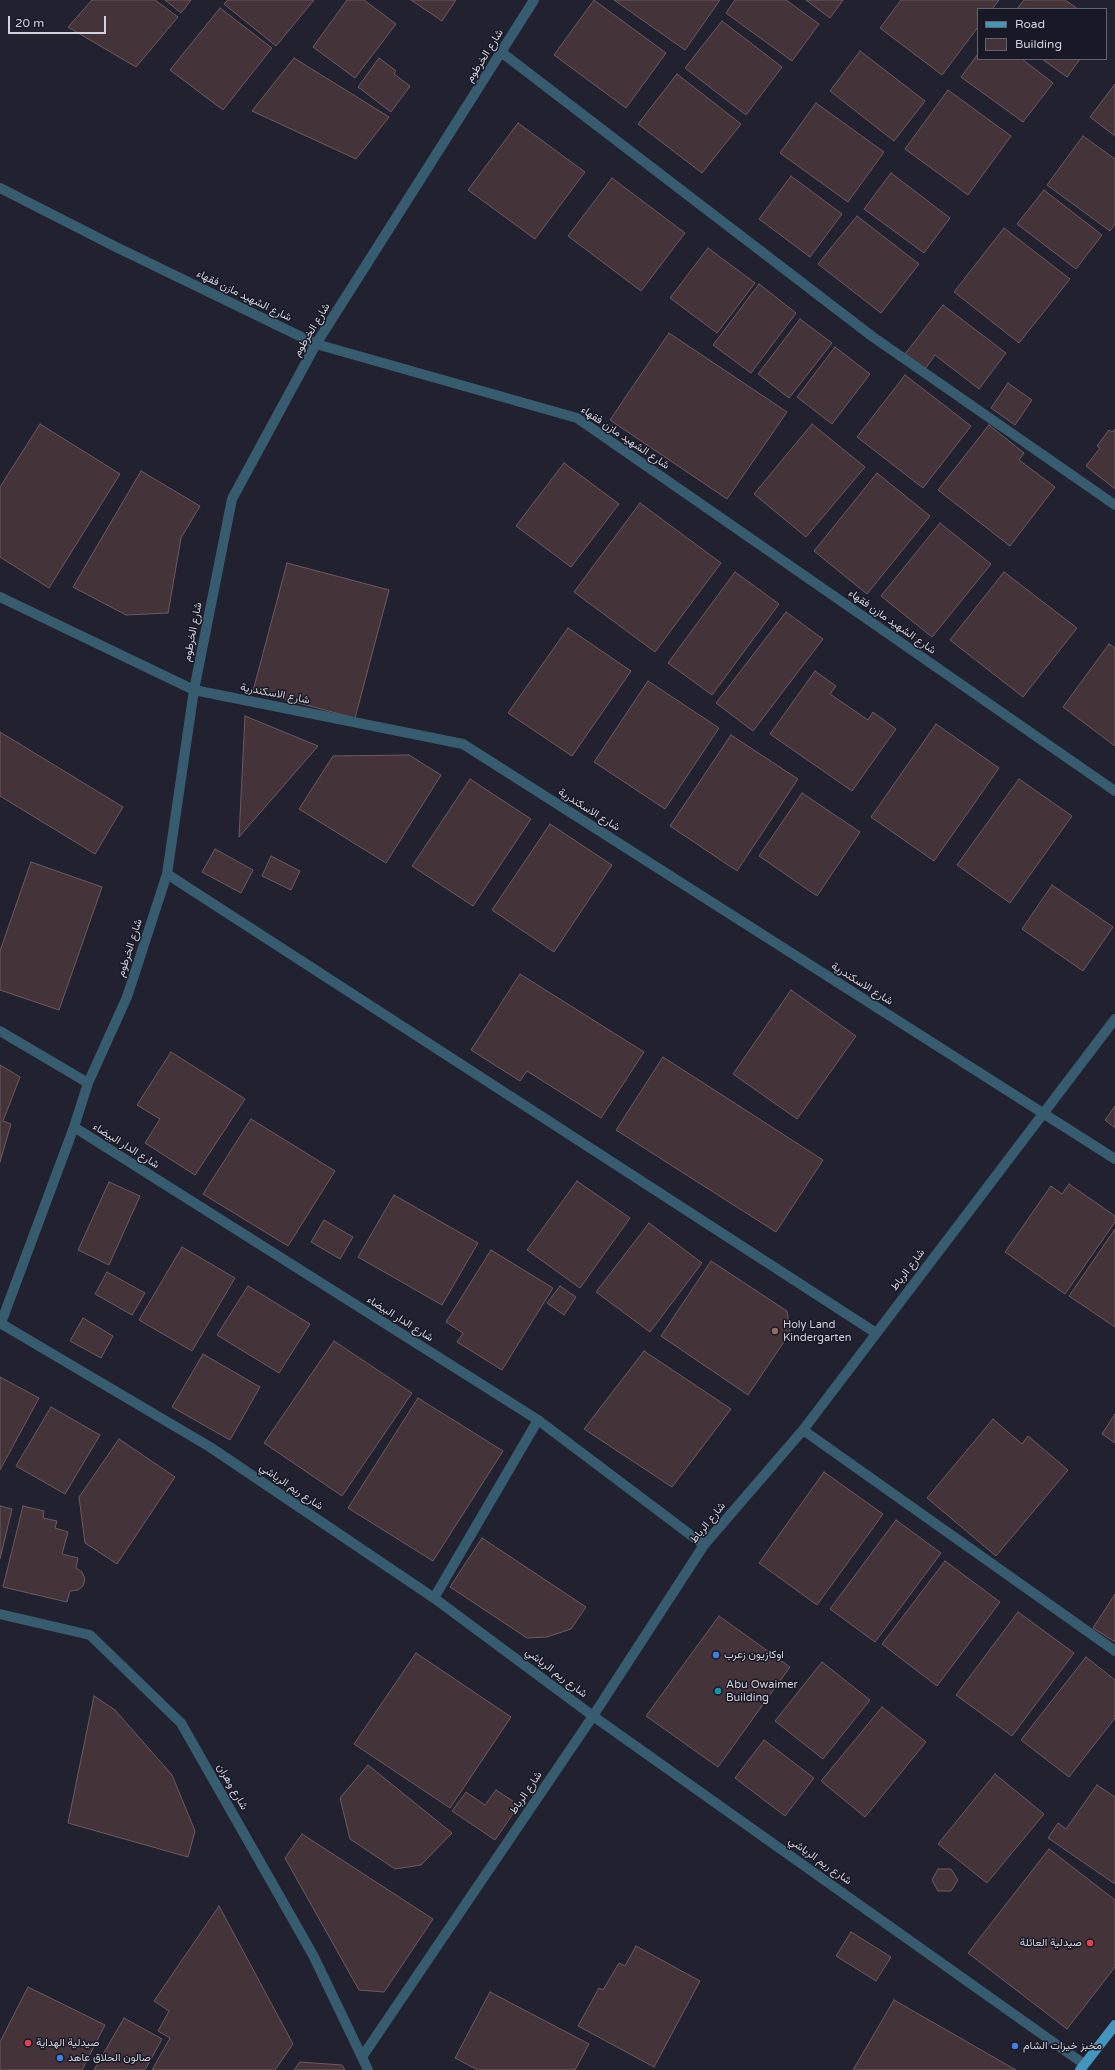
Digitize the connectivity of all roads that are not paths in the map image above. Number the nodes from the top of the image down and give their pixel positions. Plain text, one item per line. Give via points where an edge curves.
1 (534, 0) edge
2 (501, 52) junction
3 (0, 188) edge
4 (316, 344) junction
5 (1115, 504) edge
6 (0, 597) edge
7 (194, 690) junction
8 (1115, 791) edge
9 (167, 874) junction
10 (1115, 1019) edge
11 (0, 1031) edge
12 (88, 1083) junction
13 (1042, 1113) junction
14 (74, 1127) junction
15 (1115, 1159) edge
16 (0, 1323) edge
17 (876, 1332) junction
18 (538, 1420) junction
19 (802, 1430) junction
20 (704, 1545) junction
21 (434, 1598) junction
22 (0, 1614) edge
23 (1115, 1651) edge
24 (593, 1716) junction
25 (1115, 2025) edge
26 (362, 2057) junction
27 (1082, 2067) edge
28 (368, 2070) edge

1 - 2 street, شارع الخرطوم
2 - 4 street, شارع الخرطوم
2 - 5 street via 873,337
3 - 4 street, شارع الشهيد مازن فقهاء
4 - 7 street, شارع الخرطوم via 232,499
4 - 8 street, شارع الشهيد مازن فقهاء via 577,418
6 - 7 street, شارع الاسكندرية
7 - 9 street, شارع الخرطوم
7 - 13 street, شارع الاسكندرية via 463,744
9 - 12 street, شارع الخرطوم via 127,997
9 - 17 street
10 - 13 street, شارع الرباط
11 - 12 street
12 - 14 street, شارع الخرطوم
13 - 15 street, شارع الاسكندرية
13 - 17 street, شارع الرباط
14 - 16 street, شارع الخرطوم
14 - 18 street, شارع الدار البيضاء
16 - 21 street, شارع ريم الرياشي via 210,1447
17 - 19 street, شارع الرباط
18 - 20 street, شارع الدار البيضاء
18 - 21 street
19 - 20 street, شارع الرباط
19 - 23 street
20 - 24 street, شارع الرباط
21 - 24 street, شارع ريم الرياشي
22 - 26 street, شارع وهران via 90,1635 181,1723 313,1954
24 - 26 street, شارع الرباط
24 - 27 street, شارع ريم الرياشي
25 - 27 main road
26 - 28 street

